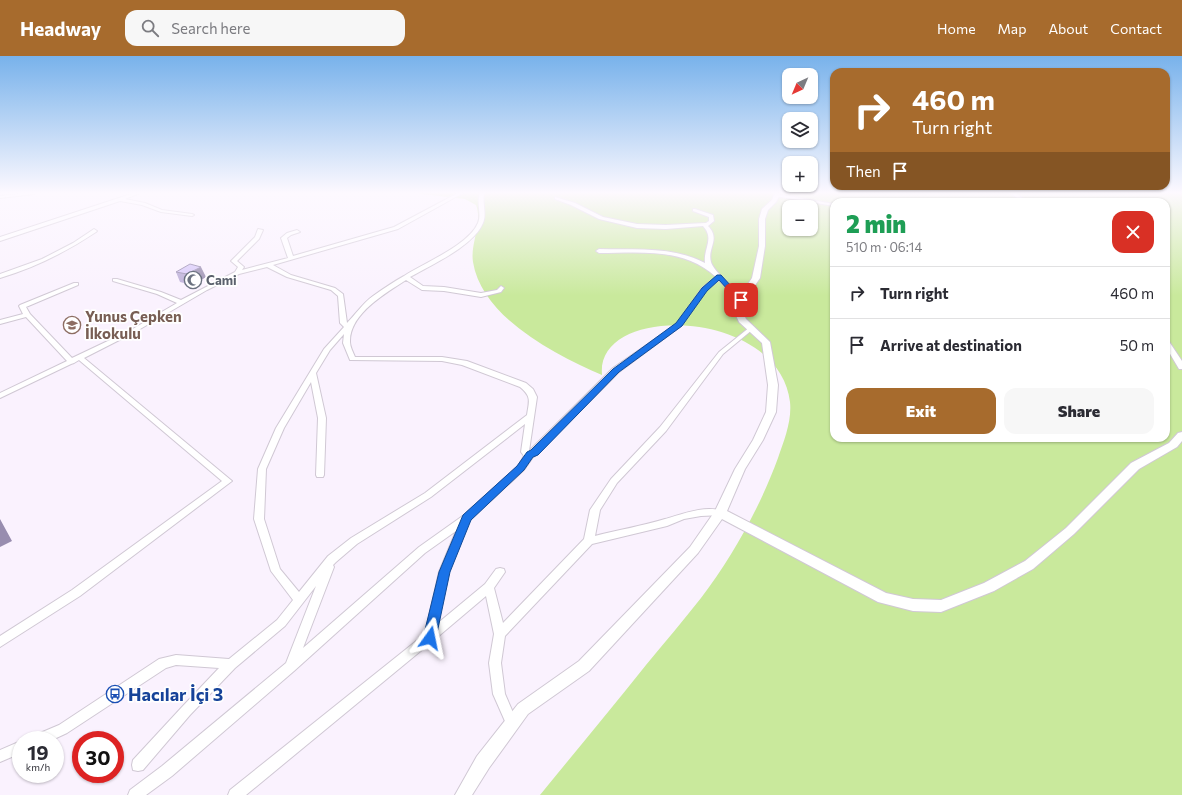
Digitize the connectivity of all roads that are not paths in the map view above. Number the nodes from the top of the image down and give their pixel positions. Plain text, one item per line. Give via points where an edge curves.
1 (34, 227) edge
2 (397, 227) edge
3 (478, 227) edge
4 (708, 227) edge
5 (762, 227) edge
6 (260, 230) dead end
7 (94, 231) dead end
8 (297, 232) dead end
9 (0, 239) edge
10 (599, 251) dead end
11 (291, 259) junction
12 (268, 265) junction
13 (237, 272) junction
14 (716, 274) junction
15 (0, 276) edge
16 (406, 277) junction
17 (115, 280) dead end
18 (76, 284) dead end
19 (501, 288) dead end
20 (741, 300) junction
21 (182, 303) junction
22 (27, 315) junction
23 (0, 322) edge
24 (348, 326) junction
25 (750, 329) junction
26 (1170, 348) edge
27 (80, 358) junction
28 (72, 362) junction
29 (1182, 367) edge
30 (313, 374) junction
31 (0, 396) edge
32 (531, 415) junction
33 (1182, 435) edge
34 (530, 454) junction
35 (320, 475) dead end
36 (720, 513) junction
37 (467, 518) junction
38 (588, 541) junction
39 (332, 559) junction
40 (500, 572) dead end
41 (489, 587) junction
42 (299, 600) junction
43 (500, 634) junction
44 (430, 638) junction
45 (0, 642) edge
46 (231, 664) junction
47 (290, 668) junction
48 (512, 724) junction
49 (58, 731) edge
50 (12, 751) edge
51 (0, 756) edge
52 (138, 765) dead end
53 (135, 795) edge
54 (235, 795) edge
55 (463, 795) edge

1 - 9 street
2 - 11 street
3 - 16 street via 458,247
4 - 14 street via 712,239 707,254 708,262
5 - 20 street via 762,246 756,278
6 - 13 street via 257,238 234,261 241,267
7 - 15 street via 44,260
8 - 11 street via 284,238
10 - 14 street via 678,254 705,264
11 - 12 street
12 - 13 street
12 - 24 street via 285,274 339,292 343,323
13 - 21 street
14 - 20 street
14 - 34 street via 679,325 616,370 535,453
16 - 19 street via 422,288 476,295 491,294
16 - 24 street via 373,299
17 - 21 street via 159,292
18 - 22 street via 22,306
20 - 25 street via 738,311
21 - 27 street via 134,332
22 - 23 street
22 - 28 street
24 - 30 street via 327,349
24 - 32 street via 346,343 352,359 442,359 464,363 523,385 533,397
25 - 36 street via 766,342 773,385 771,412
25 - 38 street via 721,353 663,429 614,481 595,510
26 - 29 street
27 - 28 street
27 - 45 street via 228,481 76,593
28 - 31 street
30 - 35 street via 322,418
30 - 42 street via 280,428 262,469 259,519 276,571
32 - 34 street via 525,452
32 - 39 street via 428,495 354,541
33 - 36 street via 1173,446 1135,466 1070,531 1029,565 989,587 942,606 913,605 883,598
34 - 37 street via 521,468
36 - 38 street via 683,516
36 - 48 street via 694,550 584,666 523,709
37 - 44 street via 444,572
37 - 47 street via 422,550
38 - 43 street
39 - 42 street
39 - 47 street
40 - 41 street
41 - 43 street
41 - 44 street
42 - 46 street via 281,623
43 - 48 street via 495,663 499,694
44 - 54 street
46 - 49 street via 176,660 163,662
46 - 52 street
47 - 53 street
48 - 55 street via 482,762
50 - 51 street

